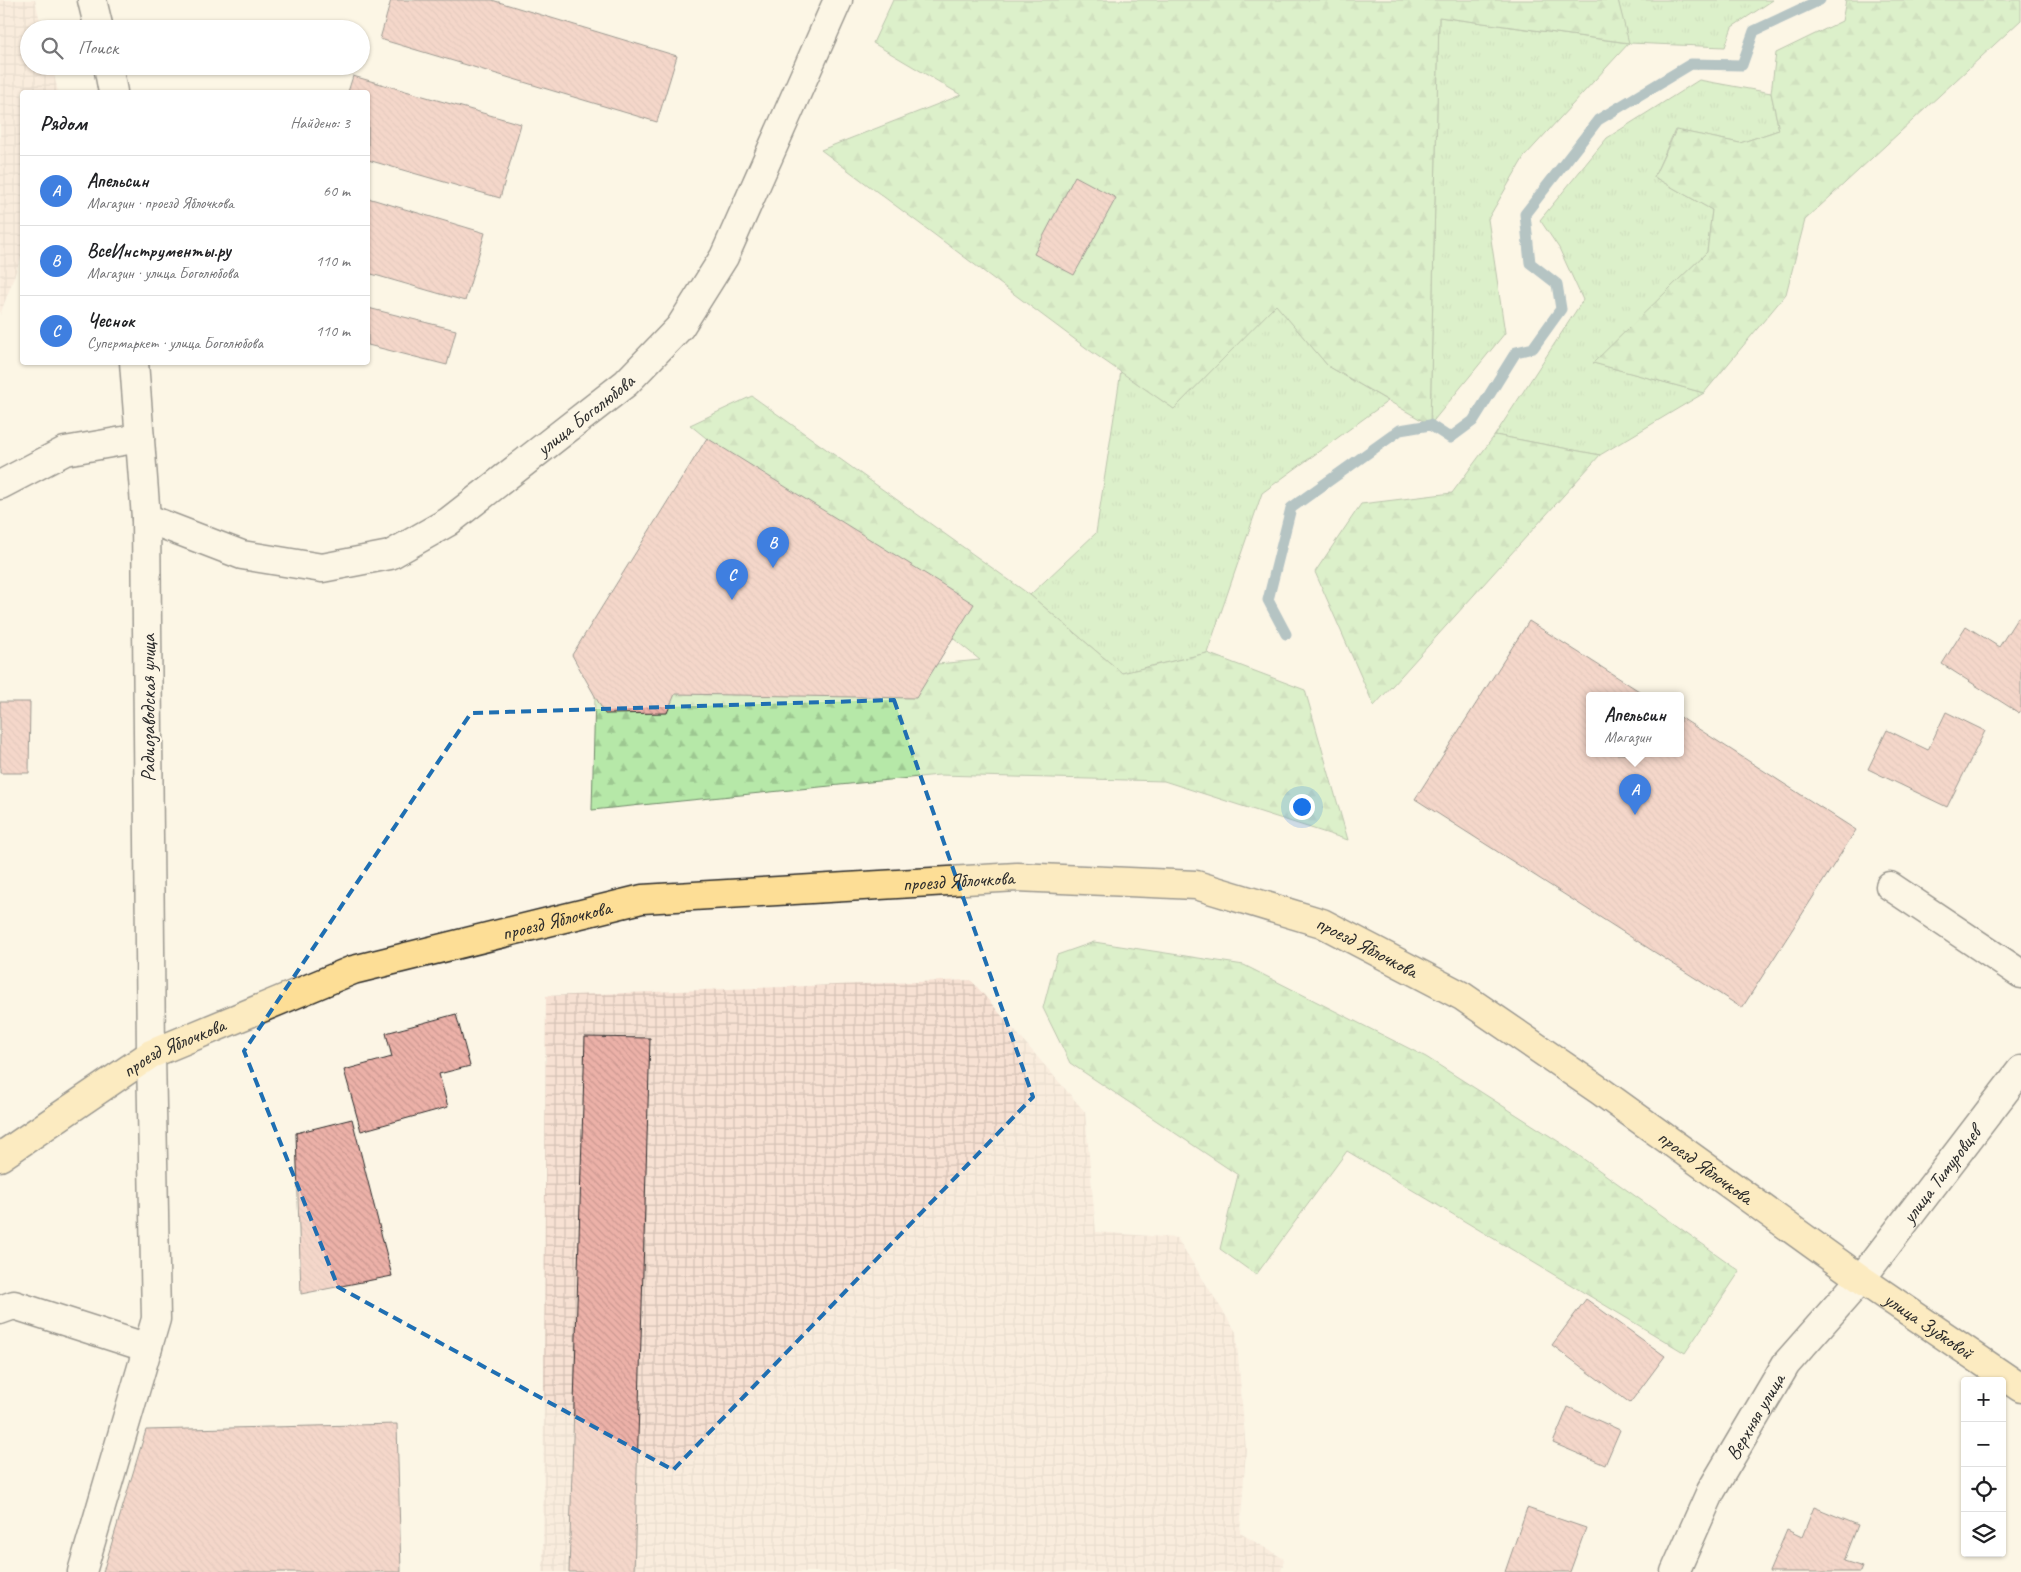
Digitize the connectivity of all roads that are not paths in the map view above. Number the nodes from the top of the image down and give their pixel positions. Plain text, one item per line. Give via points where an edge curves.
1 (92, 0) edge
2 (838, 0) edge
3 (97, 20) edge
4 (110, 75) edge
5 (113, 90) edge
6 (134, 365) edge
7 (140, 438) junction
8 (0, 485) edge
9 (146, 518) junction
10 (1890, 886) dead end
11 (2021, 974) edge
12 (151, 1054) junction
13 (2021, 1070) edge
14 (0, 1157) edge
15 (1861, 1279) junction
16 (0, 1310) edge
17 (148, 1348) junction
18 (2021, 1388) edge
19 (82, 1572) edge
20 (1675, 1572) edge

1 - 3 street
2 - 9 street, улица Боголюбова via 724,257 680,327 626,384 448,522 390,555 322,568 242,555
4 - 5 street
6 - 7 street, Радиозаводская улица
7 - 8 street via 65,451
7 - 9 street, Радиозаводская улица
9 - 12 street, Радиозаводская улица
10 - 11 street
12 - 14 main road, проезд Яблочкова
12 - 15 main road, проезд Яблочкова via 354,970 642,899 1017,877 1196,885 1322,923 1462,996 1599,1090
12 - 17 street, Радиозаводская улица via 156,1319
13 - 15 street, улица Тимуровцев
15 - 18 main road, улица Зубковой
15 - 20 street, Верхняя улица via 1786,1364 1711,1491
16 - 17 street via 14,1305
17 - 19 street, Радиозаводская улица

